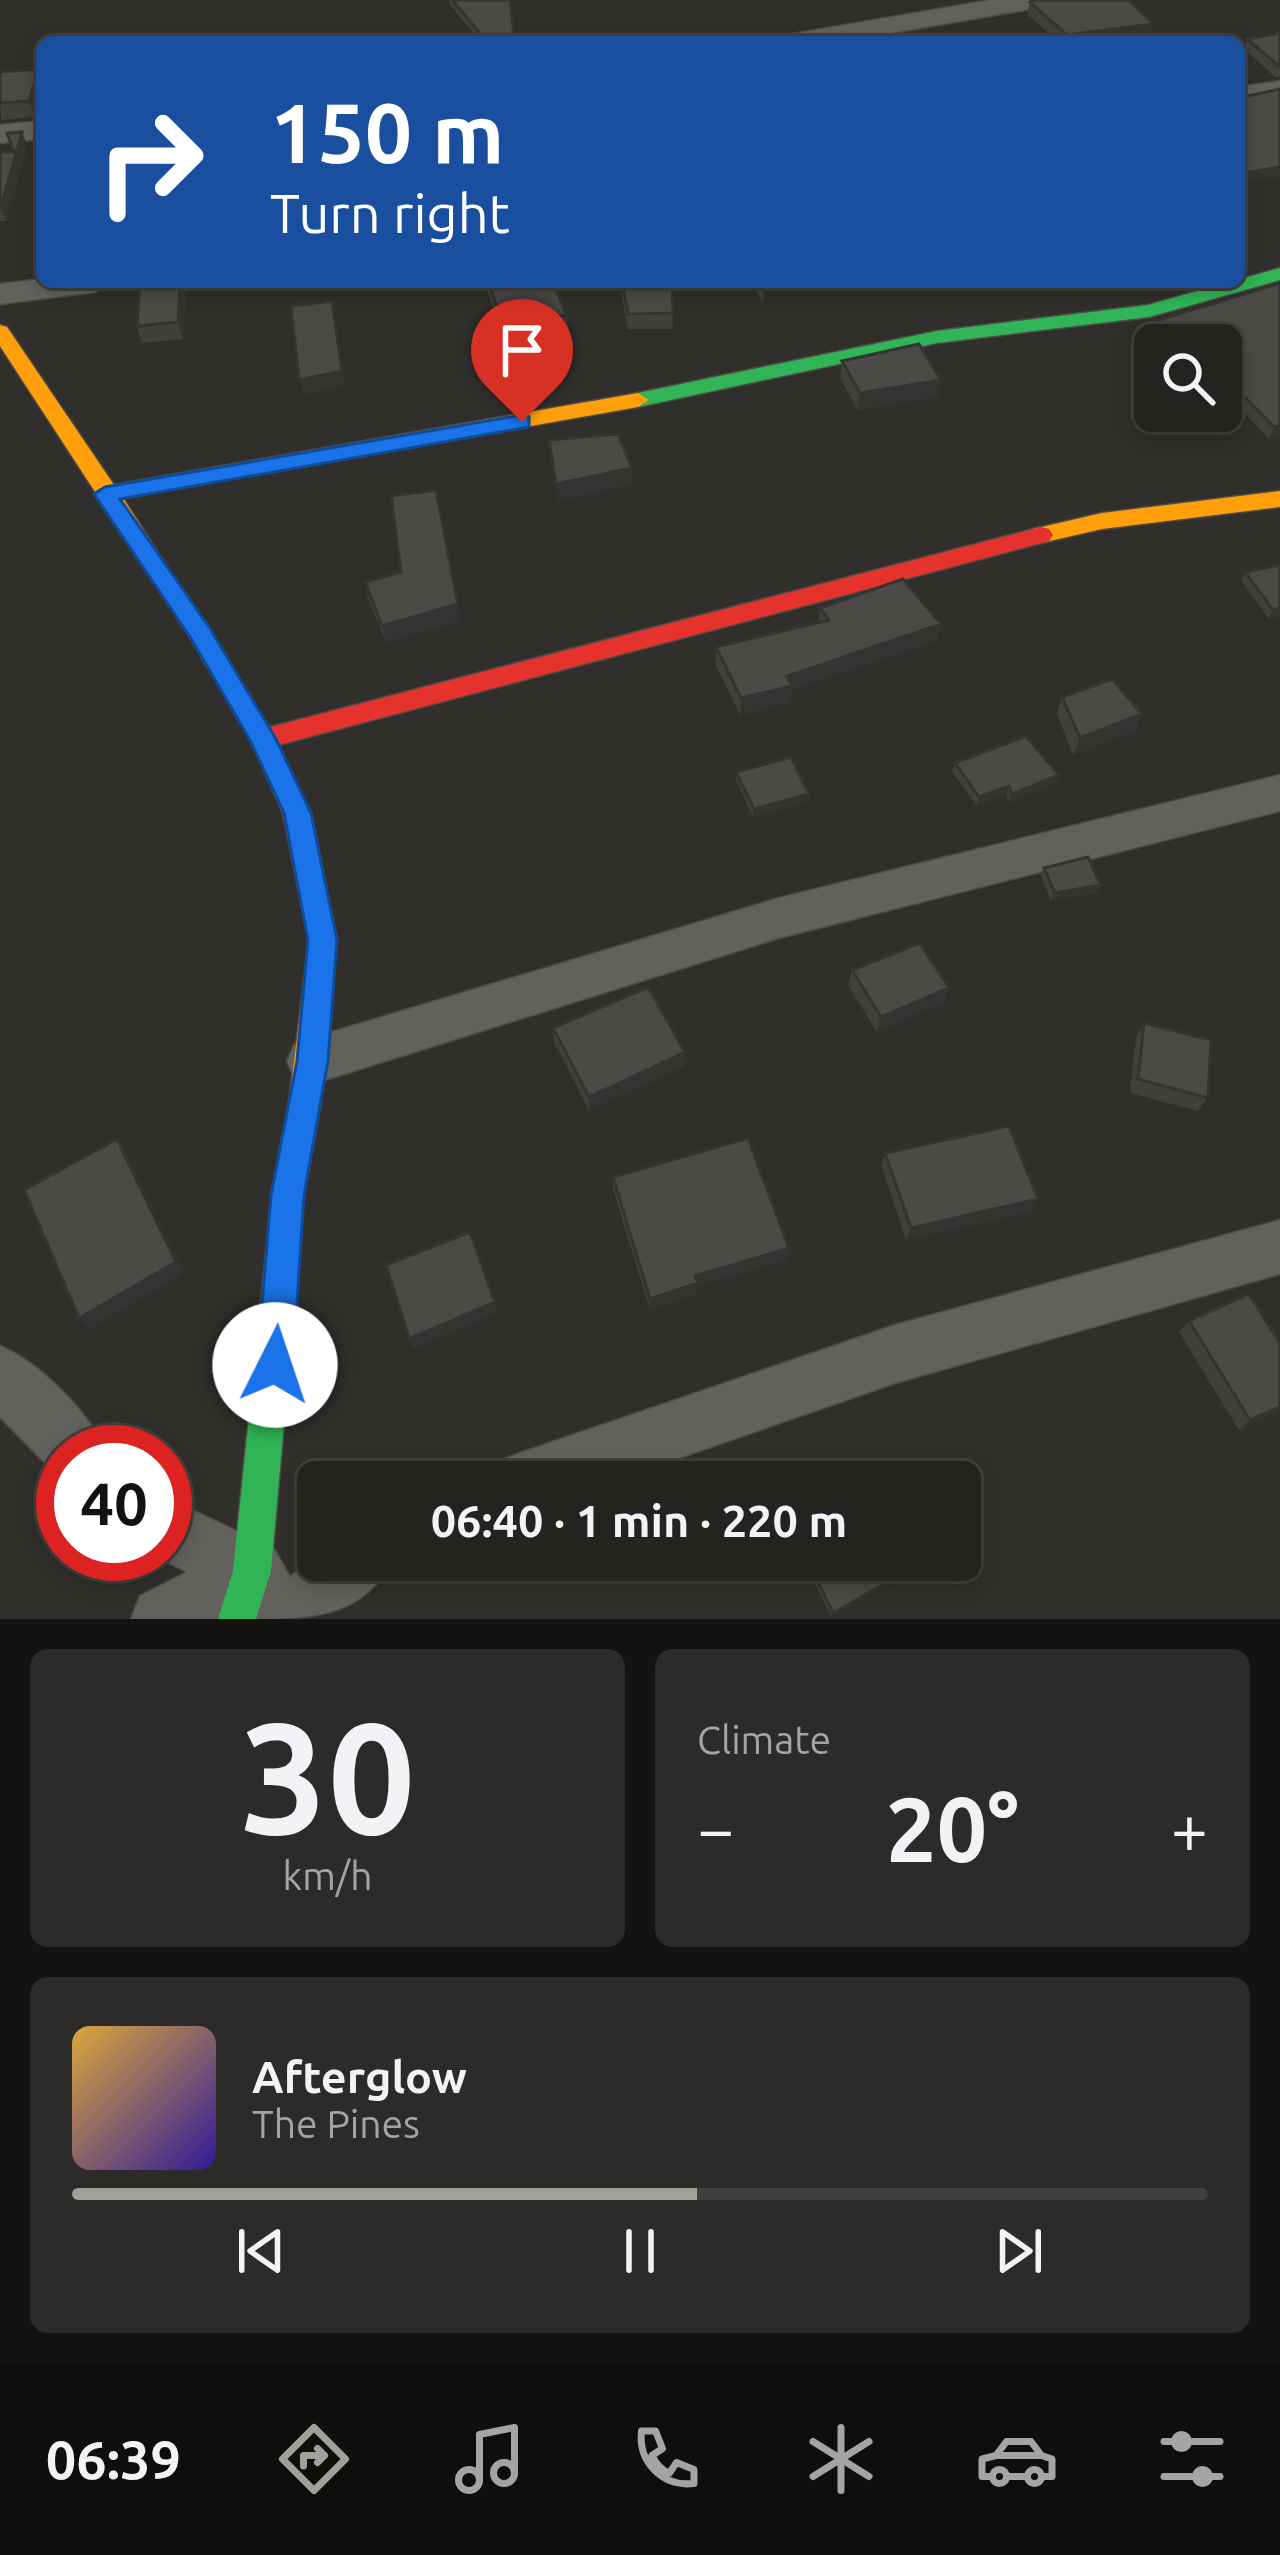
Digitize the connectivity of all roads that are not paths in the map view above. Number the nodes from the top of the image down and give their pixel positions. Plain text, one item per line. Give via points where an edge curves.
1 (1036, 0) edge
2 (828, 36) edge
3 (1280, 89) edge
4 (1245, 94) edge
5 (36, 131) edge
6 (0, 134) edge
7 (1280, 274) edge
8 (1245, 284) edge
9 (47, 288) edge
10 (1230, 288) edge
11 (0, 294) edge
12 (0, 331) edge
13 (105, 494) junction
14 (1280, 500) edge
15 (263, 739) junction
16 (1280, 793) edge
17 (313, 1061) junction
18 (1280, 1247) edge
19 (0, 1376) edge
20 (49, 1425) edge
21 (584, 1461) edge
22 (192, 1550) edge
23 (318, 1581) edge
24 (264, 1607) edge
25 (163, 1619) edge

1 - 2 street
3 - 4 street
5 - 6 street
7 - 8 street
9 - 11 street
10 - 13 street via 1149,311 937,337 684,392
12 - 13 street
13 - 15 street
14 - 15 street via 1030,537
15 - 17 street via 297,813 323,940
16 - 17 street via 779,918
17 - 24 street via 288,1195
18 - 21 street via 895,1354
19 - 20 street
22 - 24 street
23 - 24 street
24 - 25 street

